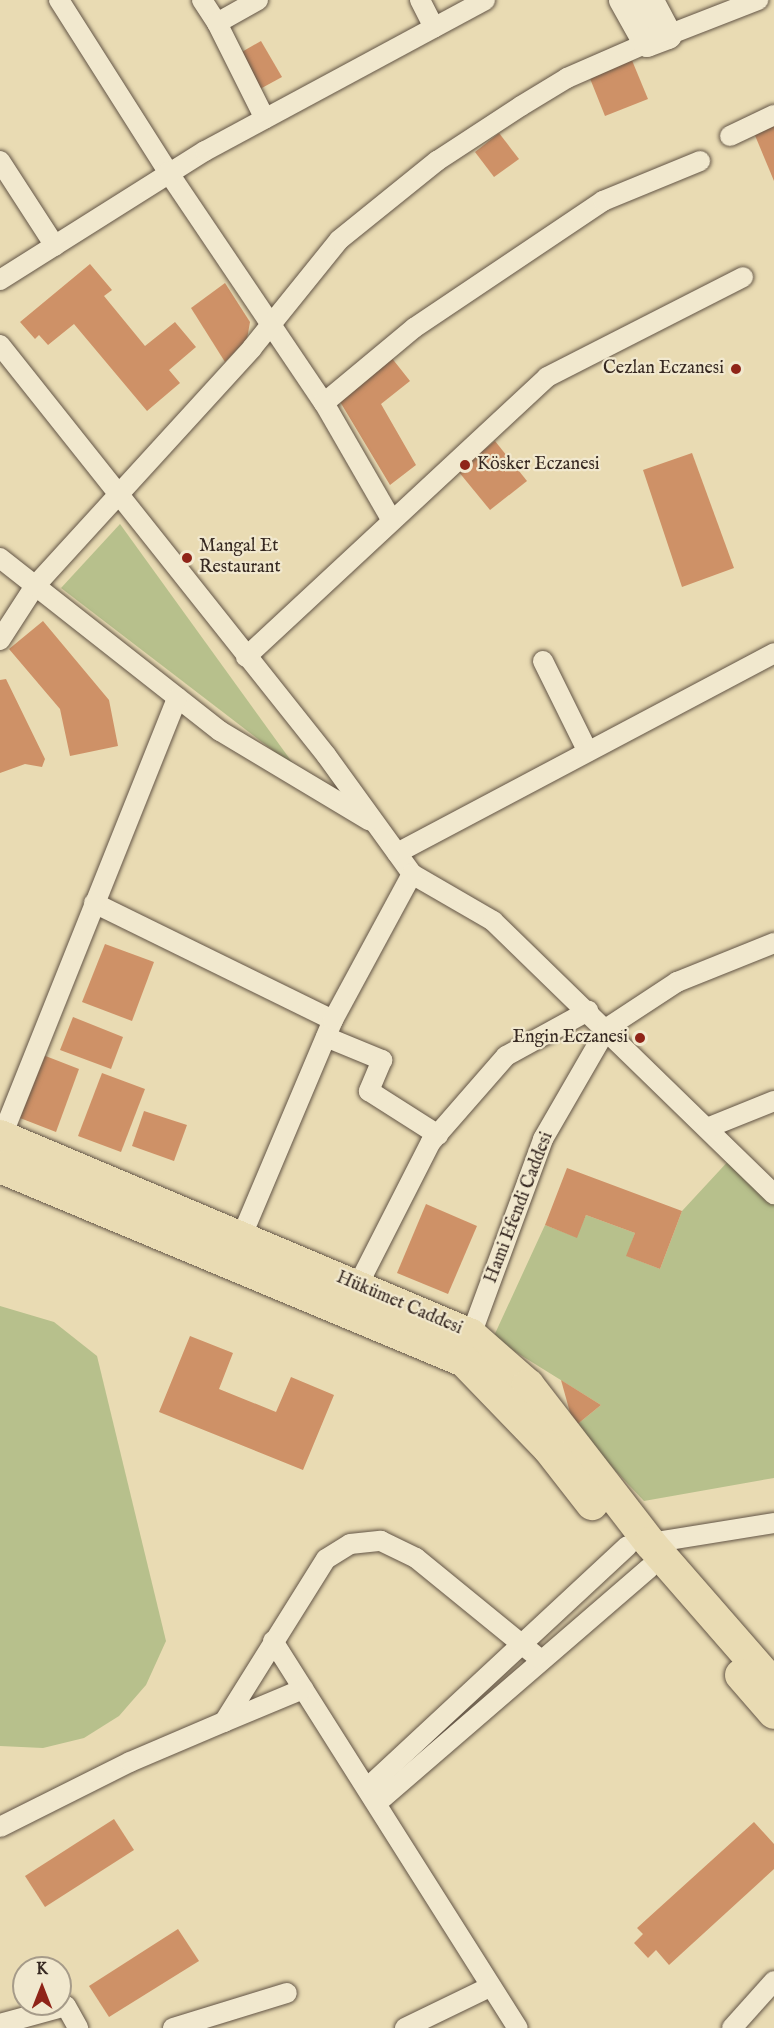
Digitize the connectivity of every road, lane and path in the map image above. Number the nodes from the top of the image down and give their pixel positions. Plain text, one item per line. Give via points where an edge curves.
1 (59, 0) edge
2 (202, 0) edge
3 (258, 0) edge
4 (420, 0) edge
5 (485, 0) edge
6 (623, 0) edge
7 (649, 0) edge
8 (758, 0) edge
9 (218, 23) junction
10 (434, 28) junction
11 (658, 39) junction
12 (774, 115) edge
13 (264, 119) junction
14 (730, 136) dead end
15 (0, 161) edge
16 (700, 161) dead end
17 (168, 172) junction
18 (55, 246) junction
19 (743, 277) dead end
20 (0, 280) edge
21 (270, 325) junction
22 (0, 345) edge
23 (324, 403) junction
24 (117, 496) junction
25 (391, 519) junction
26 (0, 558) edge
27 (35, 586) junction
28 (0, 640) edge
29 (774, 653) edge
30 (246, 657) junction
31 (543, 661) dead end
32 (177, 698) junction
33 (587, 750) junction
34 (377, 825) junction
35 (397, 853) junction
36 (412, 874) junction
37 (94, 903) junction
38 (774, 943) edge
39 (588, 1011) junction
40 (330, 1028) junction
41 (606, 1028) junction
42 (774, 1101) edge
43 (707, 1128) junction
44 (438, 1135) junction
45 (1, 1136) edge
46 (0, 1167) edge
47 (774, 1194) edge
48 (240, 1240) junction
49 (358, 1286) junction
50 (471, 1335) junction
51 (774, 1523) edge
52 (642, 1553) junction
53 (273, 1641) junction
54 (525, 1644) junction
55 (540, 1659) junction
56 (774, 1685) edge
57 (303, 1689) junction
58 (774, 1713) edge
59 (224, 1722) junction
60 (372, 1796) junction
61 (0, 1827) edge
62 (774, 1981) edge
63 (490, 1987) junction
64 (287, 1994) dead end
65 (0, 2024) edge
66 (180, 2027) edge
67 (78, 2028) edge
68 (405, 2028) edge
69 (518, 2028) edge
70 (732, 2028) edge

1 - 17 street
2 - 9 street
3 - 9 street
4 - 10 street
5 - 10 street
6 - 11 street
7 - 11 street
8 - 11 street
9 - 13 street
10 - 13 street
11 - 21 street via 567,78 437,160 339,240
12 - 14 street
13 - 17 street
15 - 18 street
16 - 23 street via 603,201 414,328
17 - 18 street
17 - 21 street
18 - 20 street
19 - 25 street via 548,377
21 - 23 street
21 - 24 street
22 - 24 street
23 - 25 street
24 - 27 street
24 - 30 street
25 - 30 street
26 - 27 street
27 - 28 street
27 - 32 street
29 - 33 street
30 - 34 street
31 - 33 street
32 - 34 street via 220,731
32 - 37 street
33 - 35 street
34 - 35 street
35 - 36 street
36 - 39 street via 493,921
36 - 40 street
37 - 40 street
37 - 45 street
38 - 41 street, Hami Efendi Caddesi via 677,982
39 - 41 street
39 - 44 street via 506,1056
40 - 44 street via 382,1060 369,1090
40 - 48 street
41 - 43 street
41 - 50 street, Hami Efendi Caddesi via 543,1139
42 - 43 street
43 - 47 street
44 - 49 street
45 - 48 main road, Hükümet Caddesi
46 - 52 main road via 464,1361
48 - 49 main road, Hükümet Caddesi
49 - 50 main road, Hükümet Caddesi
50 - 52 main road, Hükümet Caddesi via 528,1385
51 - 52 street
52 - 54 street
52 - 55 street
52 - 56 main road, Hükümet Caddesi
52 - 58 main road
53 - 54 street via 326,1559 350,1544 381,1541 416,1558
53 - 57 street
53 - 59 street
54 - 55 street
54 - 60 street
55 - 60 street
57 - 59 street
57 - 60 street
59 - 61 street via 130,1762
60 - 63 street
62 - 70 street
63 - 68 street
63 - 69 street
64 - 66 street
65 - 67 street via 66,2006

